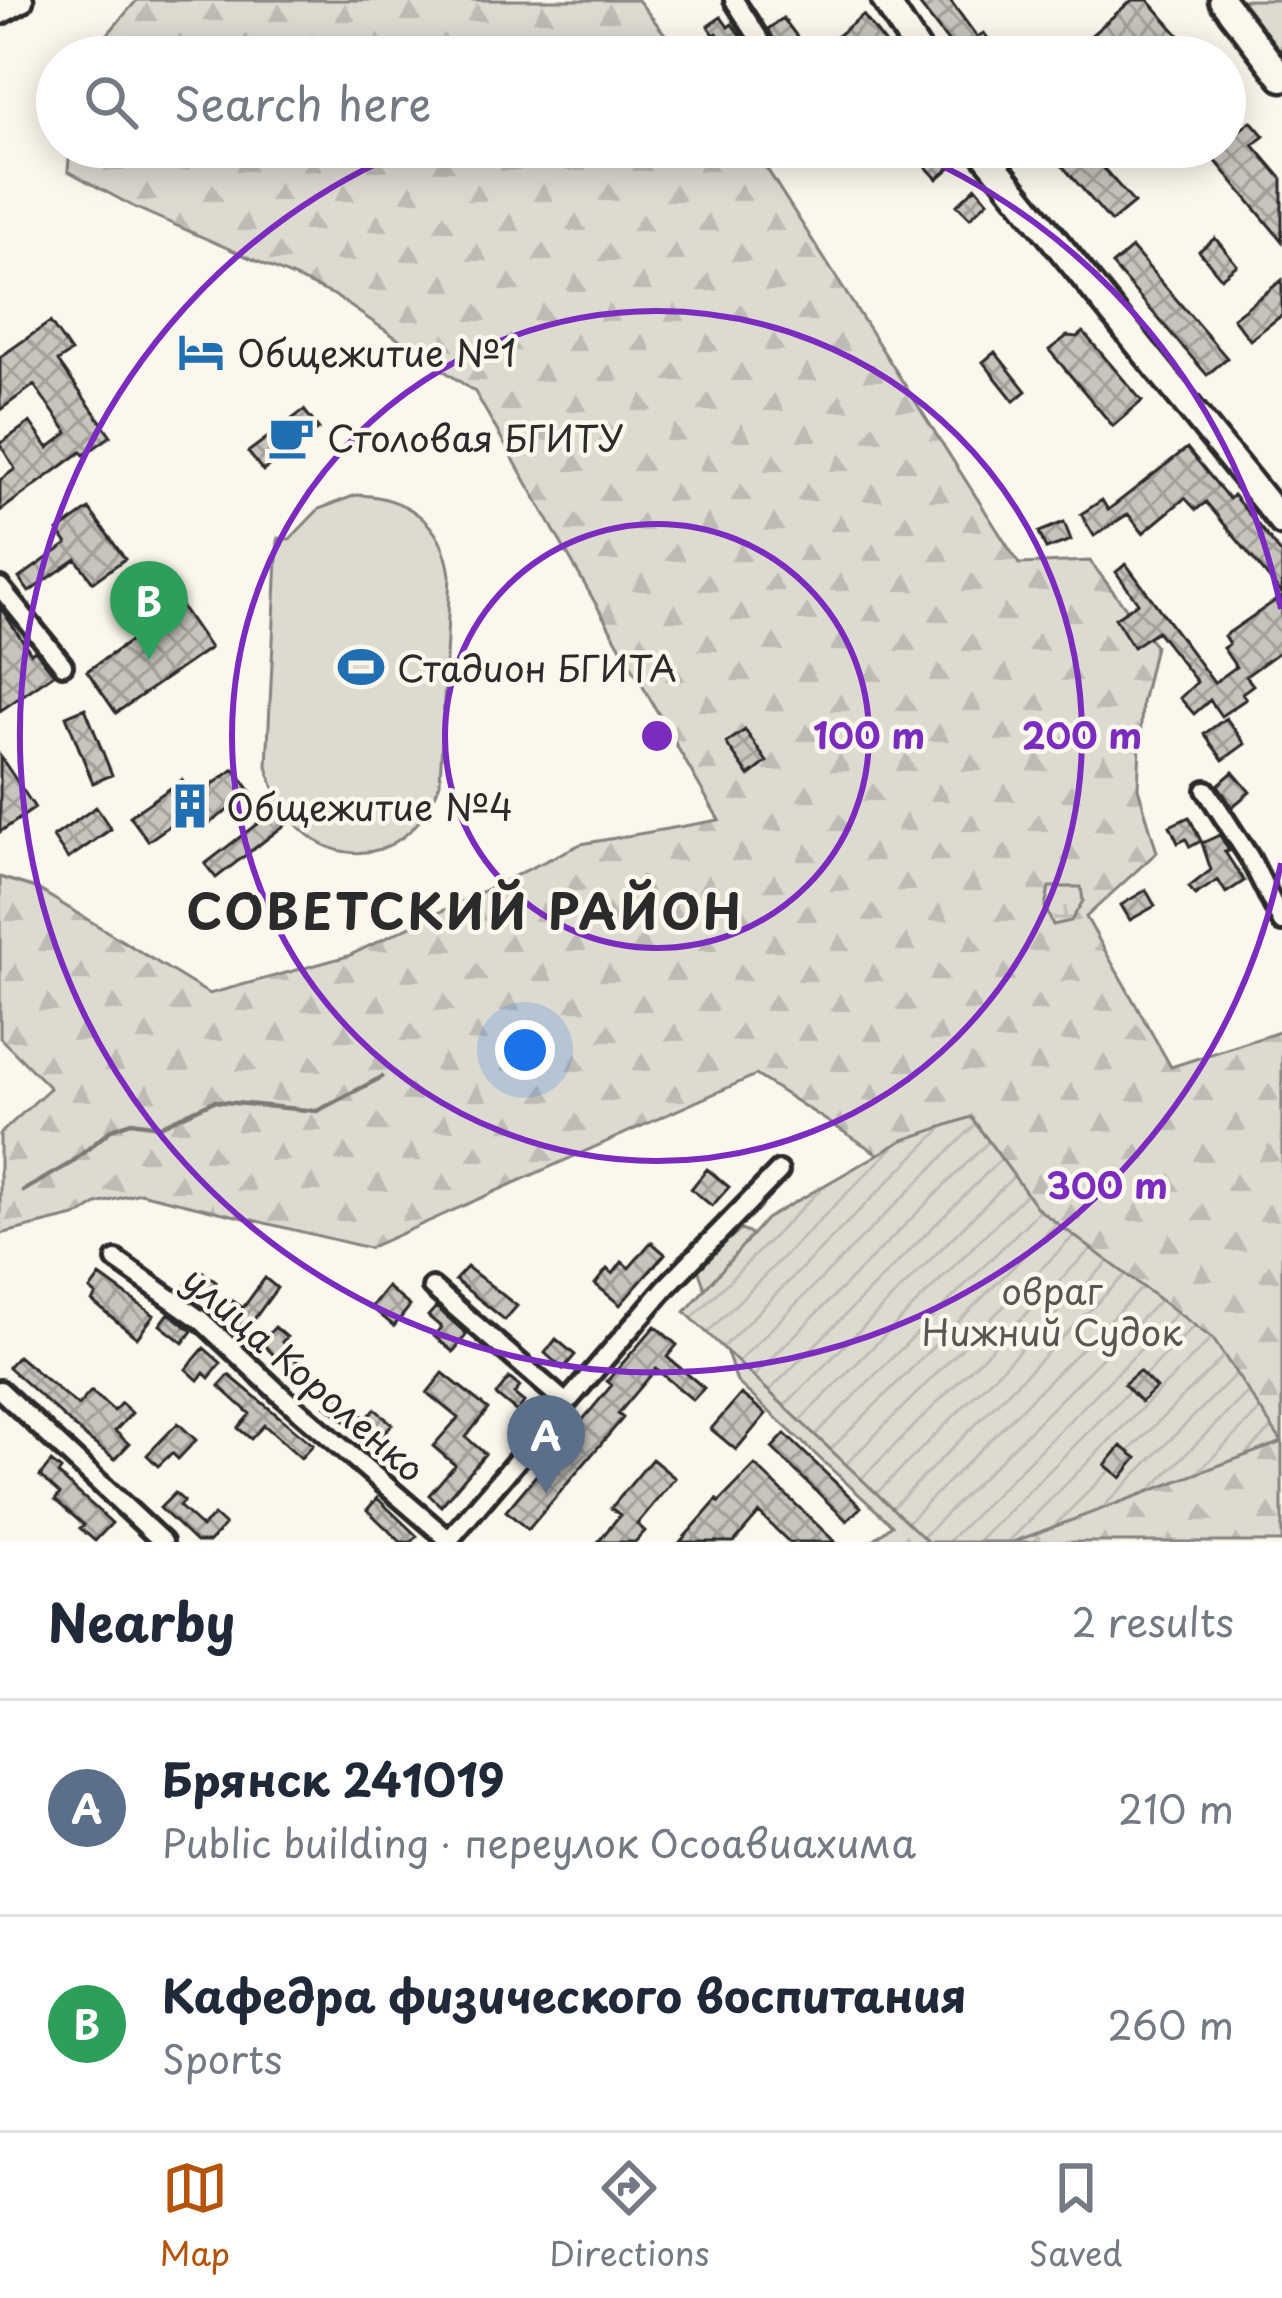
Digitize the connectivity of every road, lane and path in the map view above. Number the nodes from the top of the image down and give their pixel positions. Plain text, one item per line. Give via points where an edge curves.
1 (20, 0) edge
2 (734, 0) edge
3 (885, 0) edge
4 (1222, 0) edge
5 (0, 11) edge
6 (757, 36) edge
7 (908, 36) edge
8 (1282, 78) edge
9 (996, 168) edge
10 (1282, 522) edge
11 (0, 587) edge
12 (64, 665) dead end
13 (1206, 790) dead end
14 (1282, 922) edge
15 (778, 1172) dead end
16 (116, 1260) dead end
17 (432, 1287) dead end
18 (0, 1390) edge
19 (566, 1403) junction
20 (448, 1541) edge
21 (163, 1542) edge

1 - 5 main road
2 - 6 street
3 - 7 main road
4 - 8 main road
9 - 10 main road
11 - 12 street
13 - 14 street
15 - 19 street
16 - 20 street, улица Короленко via 202,1320
17 - 19 street
18 - 21 street
19 - 20 street

